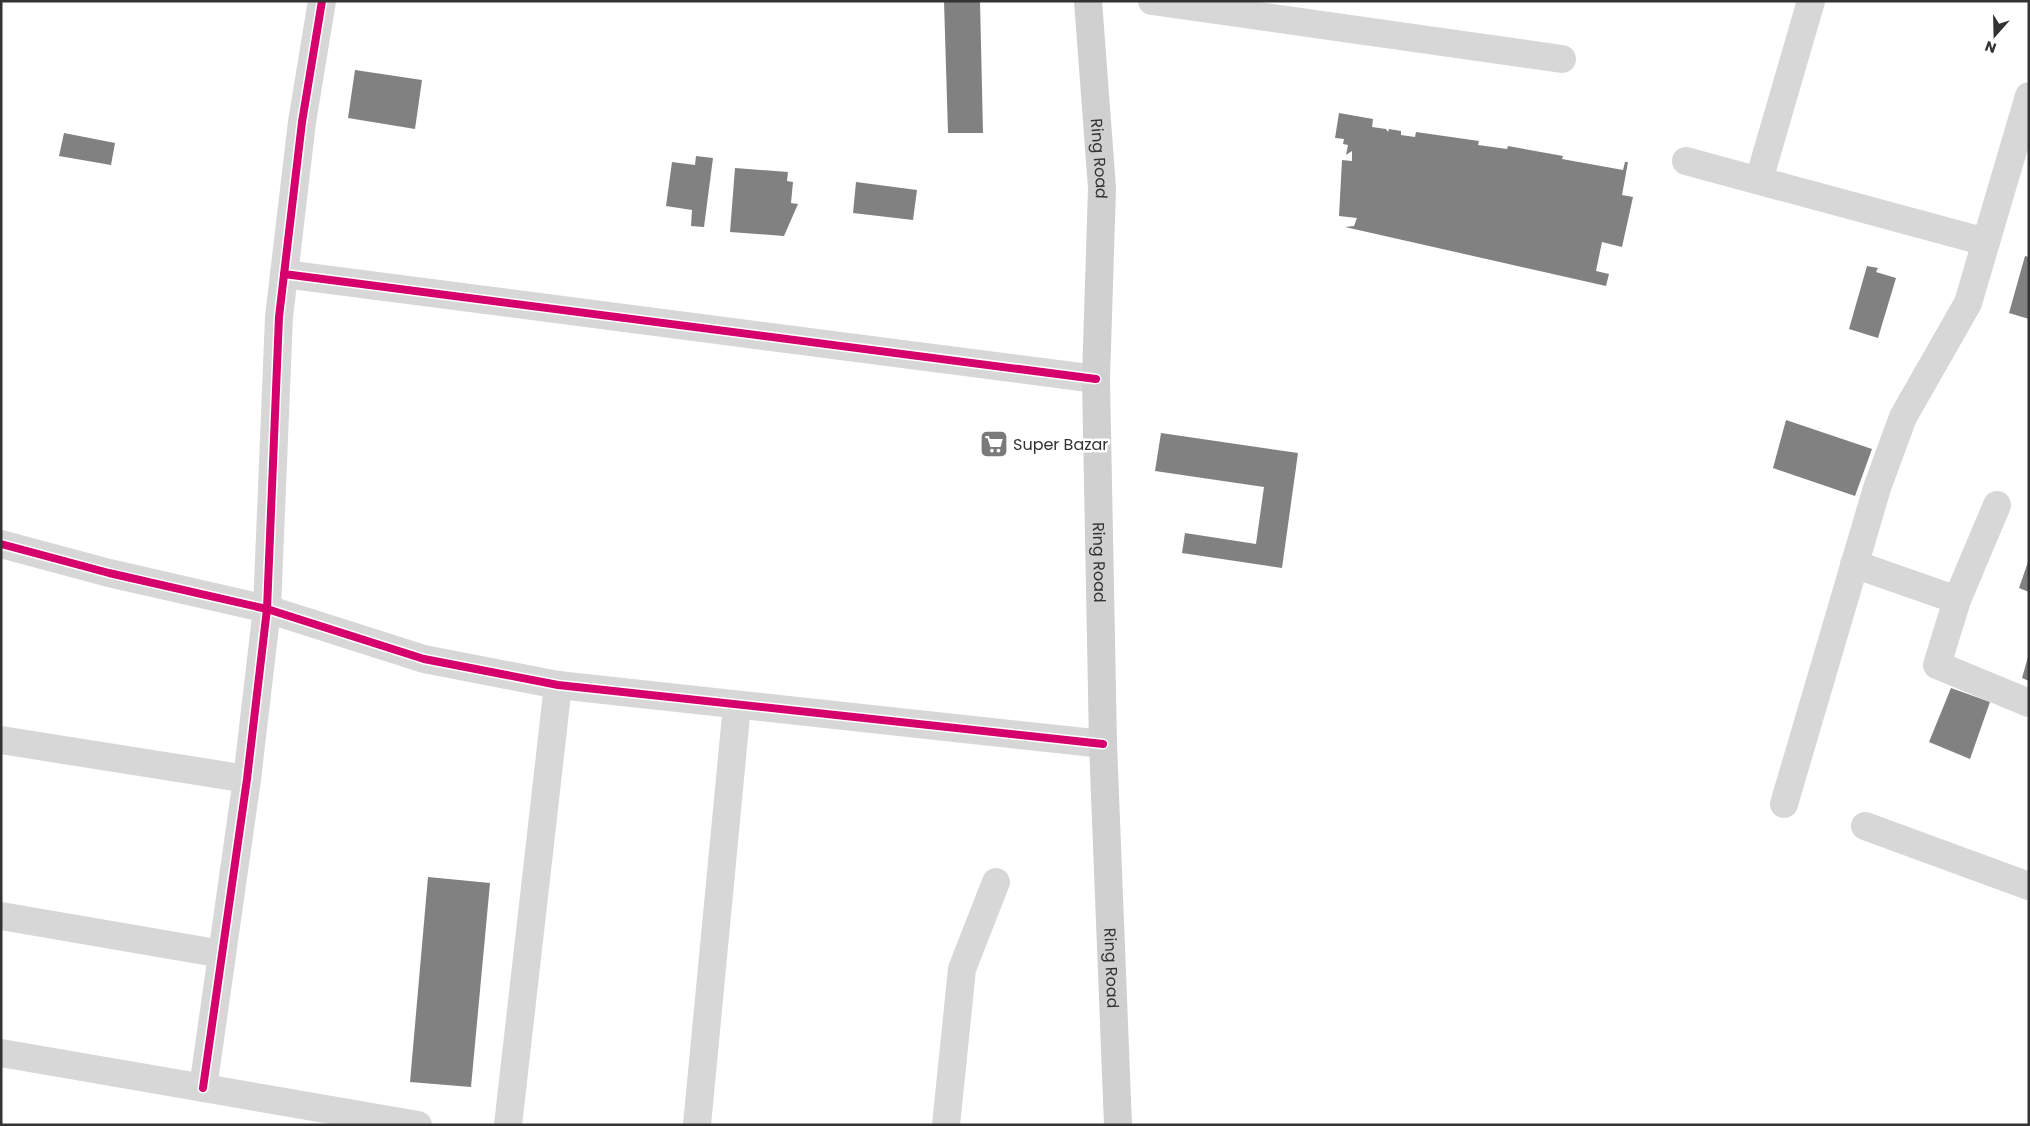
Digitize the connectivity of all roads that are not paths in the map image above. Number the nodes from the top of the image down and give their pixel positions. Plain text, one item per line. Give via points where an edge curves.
1 (322, 1) edge
2 (1088, 1) edge
3 (1152, 1) edge
4 (1811, 1) edge
5 (1562, 59) dead end
6 (2029, 96) edge
7 (1686, 161) dead end
8 (1759, 180) junction
9 (1986, 242) junction
10 (284, 274) junction
11 (1096, 379) junction
12 (1997, 505) dead end
13 (1, 544) edge
14 (1854, 564) junction
15 (1957, 600) junction
16 (267, 609) junction
17 (558, 685) junction
18 (2029, 703) edge
19 (737, 705) junction
20 (1, 740) edge
21 (1103, 744) junction
22 (247, 779) junction
23 (1784, 804) dead end
24 (1865, 826) dead end
25 (996, 882) dead end
26 (2029, 886) edge
27 (1, 916) edge
28 (222, 954) junction
29 (1, 1054) edge
30 (203, 1088) junction
31 (376, 1121) edge
32 (418, 1125) edge
33 (508, 1125) edge
34 (697, 1125) edge
35 (946, 1125) edge
36 (1118, 1125) edge

1 - 10 street via 302,122
2 - 11 main road, Ring Road via 1102,188
3 - 5 street
4 - 8 street
6 - 9 street
7 - 8 street
8 - 9 street
9 - 14 street via 1968,303 1903,417
10 - 11 street
10 - 16 street via 279,317
11 - 21 main road, Ring Road
12 - 15 street
13 - 16 street via 109,573
14 - 15 street
14 - 23 street
15 - 18 street via 1937,665
16 - 17 street via 424,659
16 - 22 street
17 - 19 street
17 - 33 street
19 - 21 street
19 - 34 street
20 - 22 street
21 - 36 main road, Ring Road
22 - 28 street
24 - 26 street
25 - 35 street via 962,969
27 - 28 street
28 - 30 street
29 - 30 street
30 - 31 street
31 - 32 street

